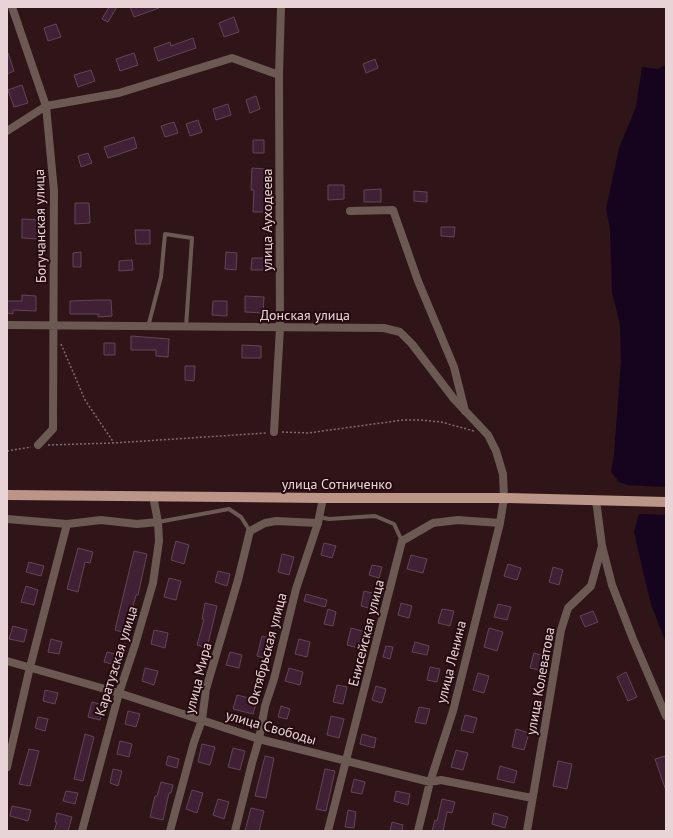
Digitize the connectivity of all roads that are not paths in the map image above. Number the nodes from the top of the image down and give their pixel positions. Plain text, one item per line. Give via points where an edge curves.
1 (12, 7) edge
2 (281, 7) edge
3 (279, 75) junction
4 (46, 106) junction
5 (7, 131) edge
6 (350, 211) dead end
7 (7, 325) edge
8 (54, 326) junction
9 (148, 327) junction
10 (186, 327) junction
11 (280, 328) junction
12 (466, 412) junction
13 (274, 432) road end
14 (38, 445) road end
15 (7, 495) edge
16 (153, 496) junction
17 (323, 498) junction
18 (504, 498) junction
19 (596, 500) junction
20 (666, 502) edge
21 (7, 519) edge
22 (318, 520) junction
23 (158, 522) junction
24 (500, 523) junction
25 (67, 524) junction
26 (250, 531) junction
27 (402, 541) junction
28 (602, 546) junction
29 (7, 661) edge
30 (30, 667) junction
31 (119, 693) junction
32 (666, 716) edge
33 (202, 720) junction
34 (259, 740) junction
35 (346, 762) junction
36 (7, 766) edge
37 (430, 782) junction
38 (532, 798) junction
39 (82, 831) edge
40 (170, 831) edge
41 (235, 831) edge
42 (328, 831) edge
43 (418, 831) edge
44 (527, 831) edge

1 - 4 street, Богучанская улица
2 - 3 street, улица Ауходеева
3 - 4 street via 232,58 119,93
3 - 11 street, улица Ауходеева
4 - 5 street
4 - 8 street, Богучанская улица via 54,191
6 - 12 street via 393,210 418,281 454,367
7 - 8 street, Донская улица
8 - 9 street, Донская улица
8 - 14 street, Богучанская улица via 53,429
9 - 10 street, Донская улица
9 - 10 lane via 161,277 165,234 192,238
10 - 11 street, Донская улица
11 - 12 street, Донская улица via 384,328 400,332
11 - 13 street, улица Ауходеева
12 - 18 street, Донская улица via 488,435 496,451 503,474
15 - 16 main road, улица Сотниченко
16 - 17 main road, улица Сотниченко
16 - 23 street, Каратузская улица
17 - 18 main road, улица Сотниченко
17 - 22 street, Октябрьская улица
18 - 19 main road, улица Сотниченко
18 - 24 street, улица Ленина
19 - 20 main road, улица Сотниченко
19 - 28 street
21 - 25 street
22 - 26 street via 276,521 265,523
22 - 27 lane via 376,516 394,524
22 - 34 street, Октябрьская улица via 296,589 265,706
23 - 25 street via 137,524 101,520
23 - 26 lane via 229,509 241,517
23 - 31 street, Каратузская улица via 159,541 153,583 136,645
24 - 27 street via 458,520 433,523
24 - 37 street, улица Ленина via 453,711
25 - 30 street
26 - 33 street, улица Мира via 206,689
27 - 35 street, Енисейская улица
28 - 32 street via 612,586
28 - 38 street, улица Колеватова via 591,586 568,608 561,630
29 - 30 street, улица Свободы
30 - 31 street, улица Свободы
30 - 36 street
31 - 33 street, улица Свободы
31 - 39 street, Каратузская улица
33 - 34 street, улица Свободы
33 - 40 street, улица Мира
34 - 35 street, улица Свободы
34 - 41 street, Октябрьская улица
35 - 37 street, улица Свободы
35 - 42 street, Енисейская улица
37 - 38 street, улица Свободы via 441,780
37 - 43 street, улица Ленина
38 - 44 street, улица Колеватова

